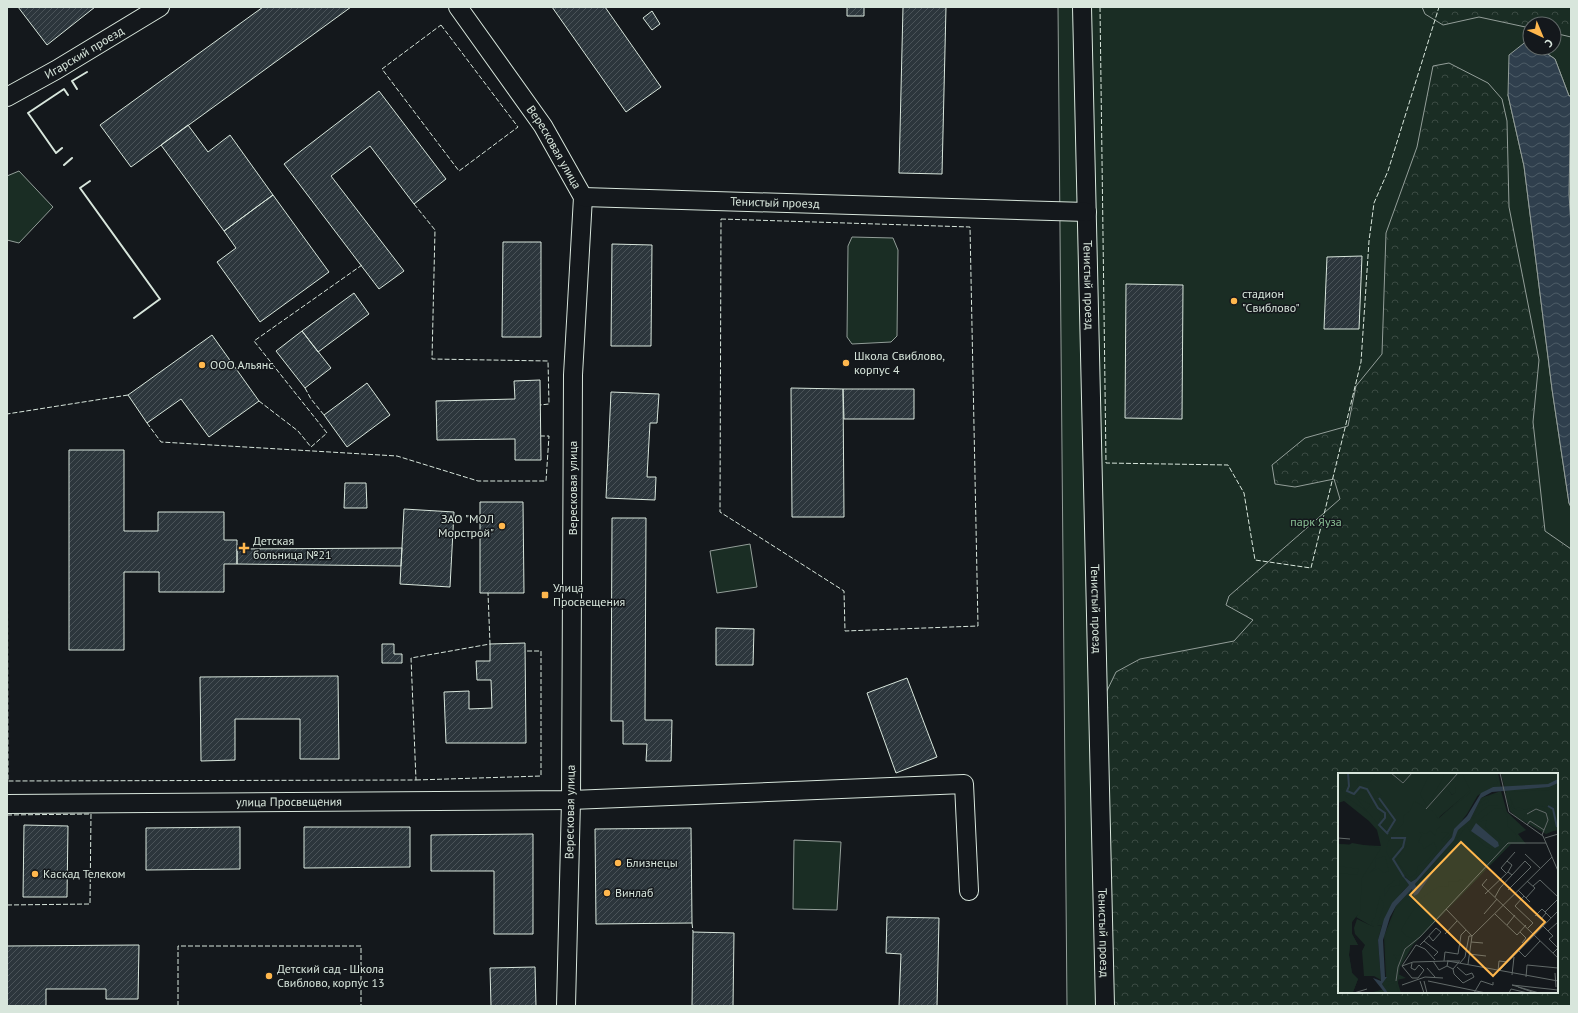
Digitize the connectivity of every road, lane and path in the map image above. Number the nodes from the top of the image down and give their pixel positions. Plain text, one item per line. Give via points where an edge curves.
1 (160, 7) edge
2 (458, 7) edge
3 (1082, 7) edge
4 (7, 97) edge
5 (583, 197) junction
6 (1087, 212) junction
7 (571, 800) junction
8 (7, 804) edge
9 (969, 891) dead end
10 (566, 1006) edge
11 (1105, 1006) edge

1 - 4 street, Игарский проезд
2 - 5 street, Вересковая улица via 543,126
3 - 6 street, Тенистый проезд
5 - 6 street, Тенистый проезд
5 - 7 street, Вересковая улица via 573,375
6 - 11 street, Тенистый проезд
7 - 8 street, улица Просвещения
7 - 9 street, улица Просвещения via 964,784
7 - 10 street, Вересковая улица

